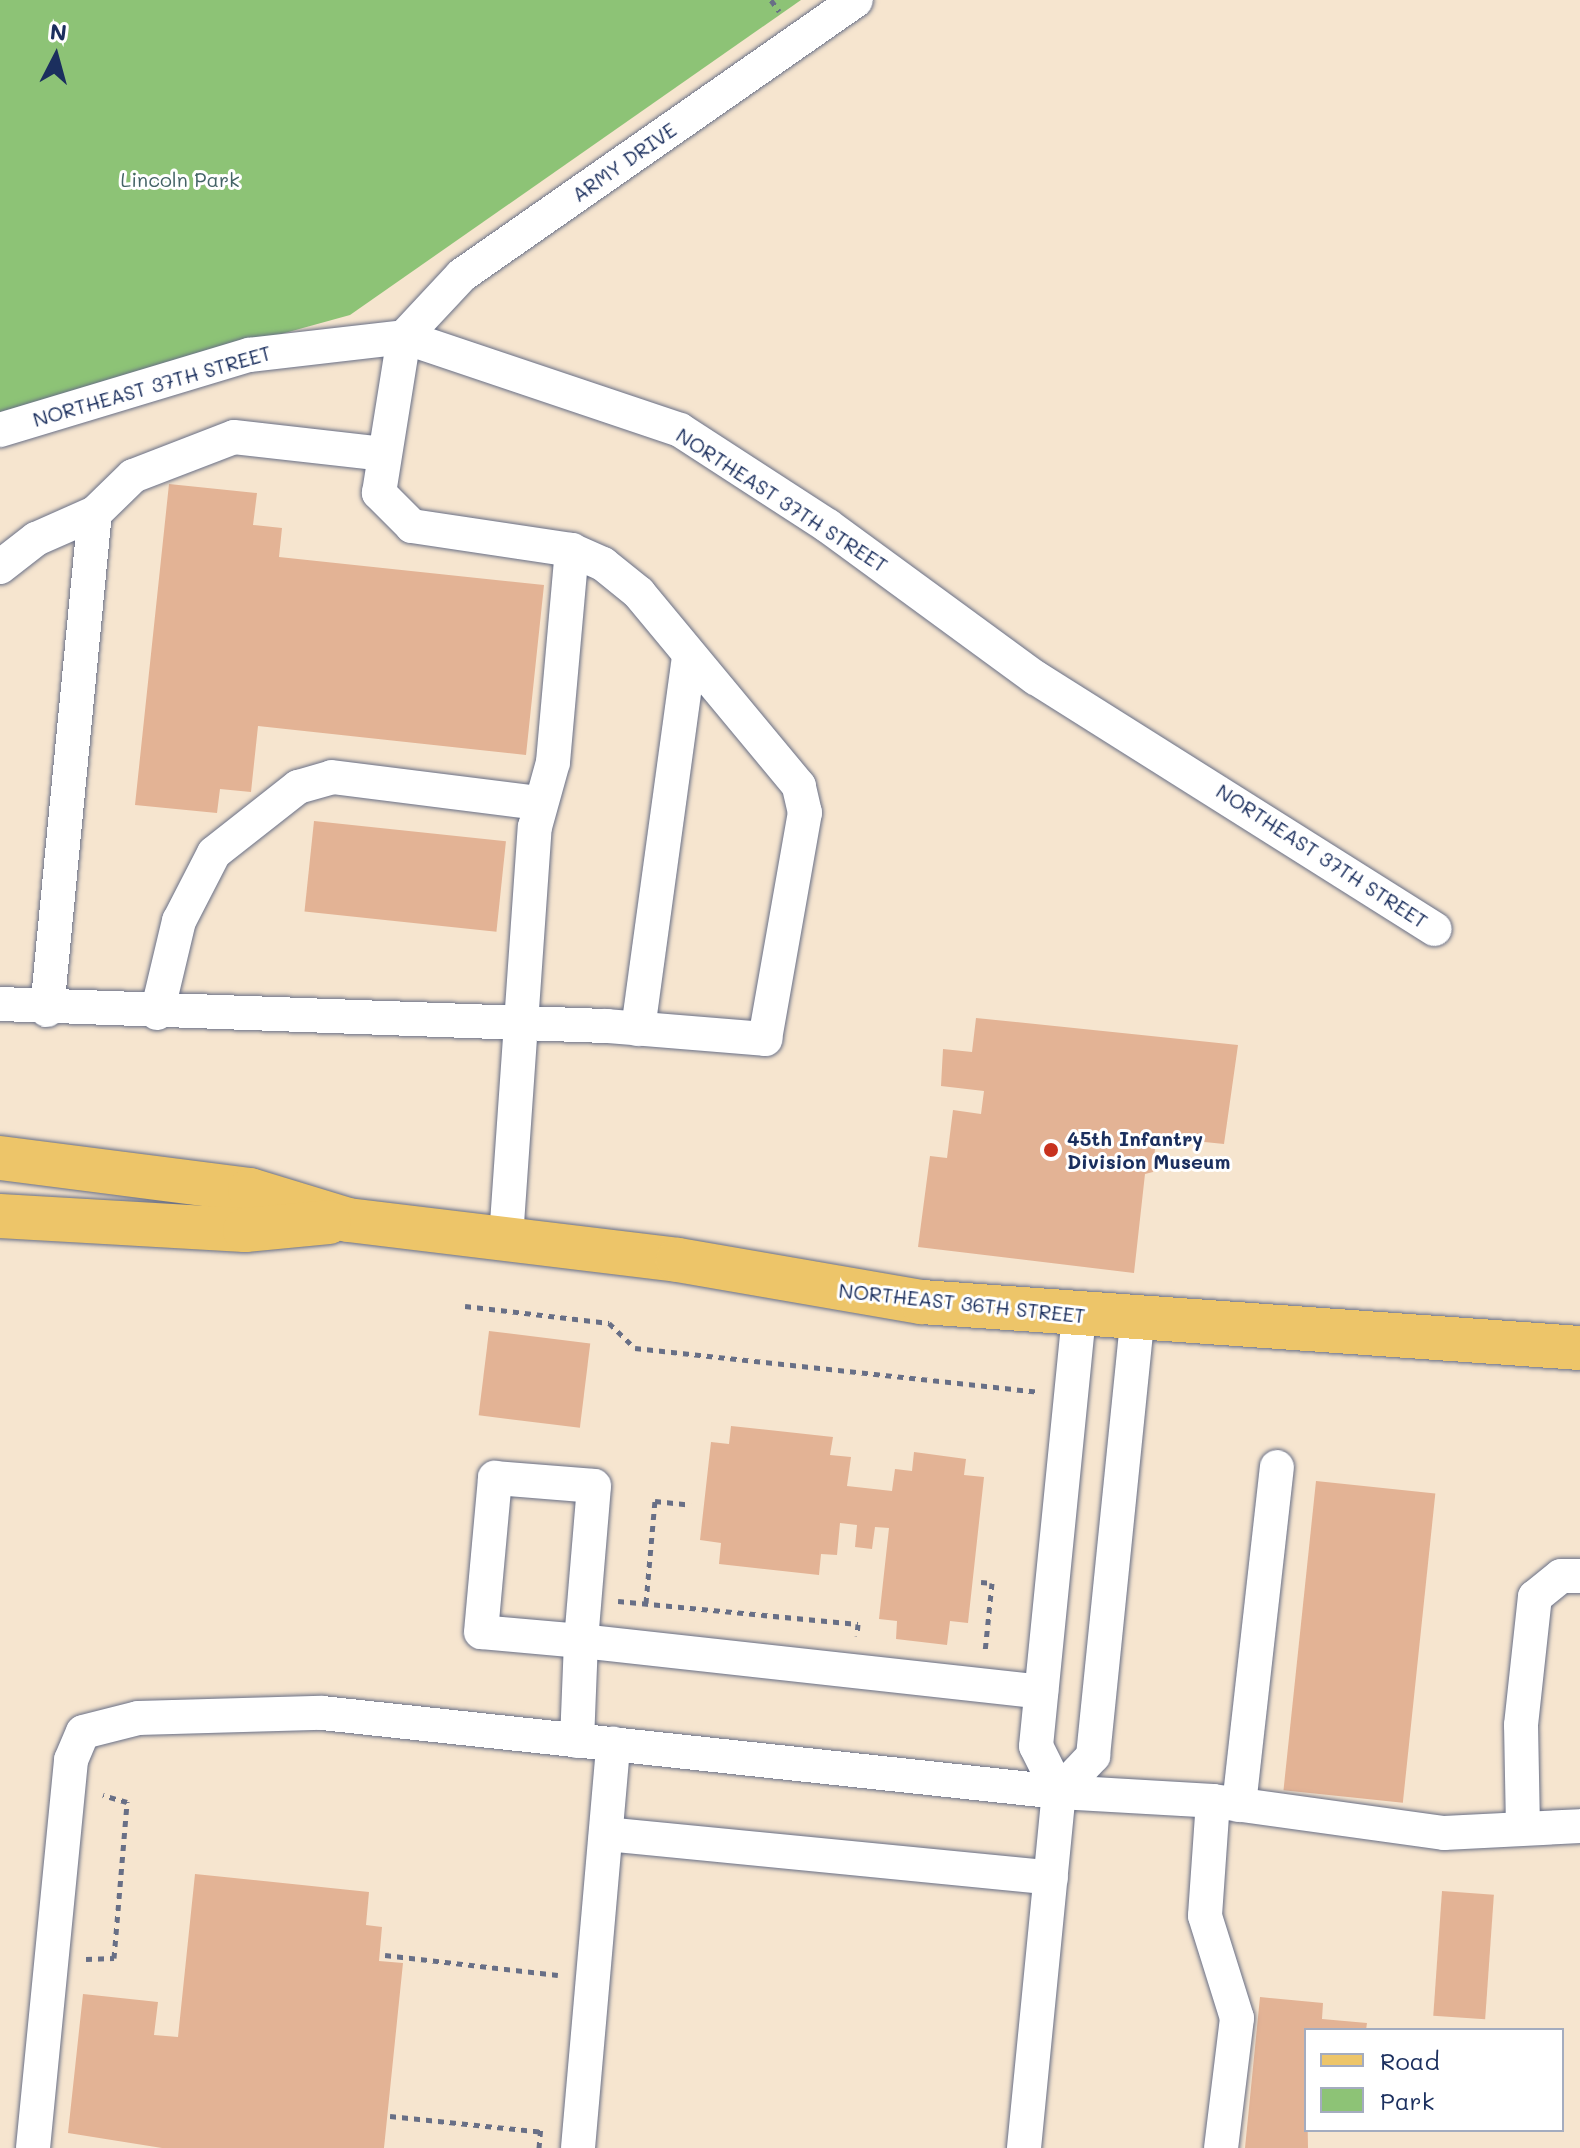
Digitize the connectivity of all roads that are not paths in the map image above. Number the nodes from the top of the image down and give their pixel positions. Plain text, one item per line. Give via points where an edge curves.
1 (856, 0) edge
2 (404, 337) junction
3 (0, 430) edge
4 (383, 454) junction
5 (95, 513) junction
6 (572, 550) junction
7 (0, 567) edge
8 (689, 655) junction
9 (539, 803) junction
10 (1435, 929) dead end
11 (0, 1004) edge
12 (47, 1010) junction
13 (157, 1013) junction
14 (526, 1023) junction
15 (638, 1029) junction
16 (0, 1158) edge
17 (0, 1216) edge
18 (348, 1220) junction
19 (506, 1238) junction
20 (1079, 1317) junction
21 (1137, 1321) junction
22 (1580, 1348) edge
23 (1277, 1467) dead end
24 (1580, 1576) edge
25 (581, 1641) junction
26 (1041, 1692) junction
27 (577, 1741) junction
28 (613, 1744) junction
29 (1059, 1792) junction
30 (1226, 1803) junction
31 (1580, 1826) edge
32 (1523, 1828) junction
33 (606, 1834) junction
34 (1051, 1878) junction
35 (579, 2142) edge
36 (33, 2148) edge
37 (1024, 2148) edge
38 (1221, 2148) edge

1 - 2 street, ARMY DRIVE via 462,275
2 - 3 street, NORTHEAST 37TH STREET via 249,355
2 - 4 street
2 - 10 street, NORTHEAST 37TH STREET via 680,430 828,526 1036,678
4 - 5 street via 234,437 147,468
4 - 6 street via 379,493 412,526
5 - 7 street via 36,539
5 - 12 street
6 - 8 street via 639,593
6 - 9 street via 553,762
8 - 15 street
8 - 15 street via 799,786 805,813 765,1039
9 - 13 street via 332,777 298,787 214,853 179,921
9 - 14 street
11 - 12 street
12 - 13 street
13 - 14 street
14 - 15 street
14 - 19 street
16 - 18 main road, NORTHEAST 36TH STREET via 250,1190
17 - 18 main road, NORTHEAST 36TH STREET via 245,1230
18 - 19 main road, NORTHEAST 36TH STREET
19 - 20 main road, NORTHEAST 36TH STREET via 922,1302
20 - 21 main road, NORTHEAST 36TH STREET
20 - 26 street
21 - 22 main road, NORTHEAST 36TH STREET via 1407,1331
21 - 29 street via 1093,1756
23 - 30 street
24 - 32 street via 1561,1576 1535,1597 1521,1725
25 - 25 street via 481,1632 495,1478 594,1486
25 - 26 street
25 - 27 street
26 - 29 street via 1036,1746
27 - 28 street
27 - 36 street via 322,1713 138,1718 83,1732 71,1760
28 - 29 street
28 - 33 street
29 - 30 street
29 - 34 street
30 - 32 street via 1444,1833
30 - 38 street via 1205,1916 1237,2018
31 - 32 street
33 - 34 street
33 - 35 street
34 - 37 street

